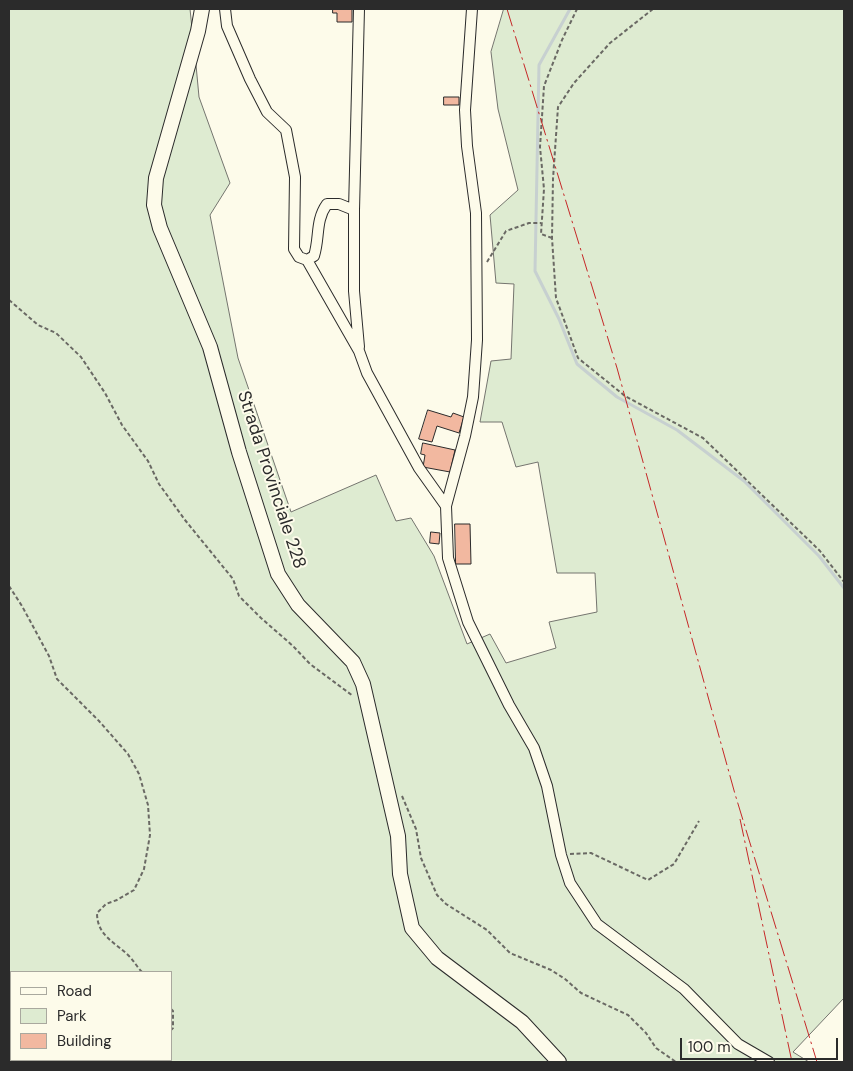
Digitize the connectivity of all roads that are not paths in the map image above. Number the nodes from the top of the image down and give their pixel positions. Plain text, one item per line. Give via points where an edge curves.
1 (202, 9) edge
2 (225, 9) edge
3 (359, 9) edge
4 (472, 9) edge
5 (354, 210) junction
6 (307, 260) junction
7 (359, 351) junction
8 (446, 506) junction
9 (559, 1062) edge
10 (769, 1062) edge

1 - 9 main road, Strada Provinciale 228 via 156,178 154,205 160,228 210,346 239,452 278,574 298,606 353,662 363,684 398,836 400,874 412,928 437,958 522,1022
2 - 6 street via 227,26 250,79 267,112 286,130 296,177 294,249 299,257
3 - 5 street
4 - 8 street via 465,110 476,213 477,340 473,397
5 - 6 street via 339,204 327,204 321,214 314,256
5 - 7 street via 354,291
6 - 7 street
7 - 8 street via 367,373 419,468
8 - 10 street via 448,558 468,622 534,748 547,786 560,854 570,883 597,924 684,989 738,1044

